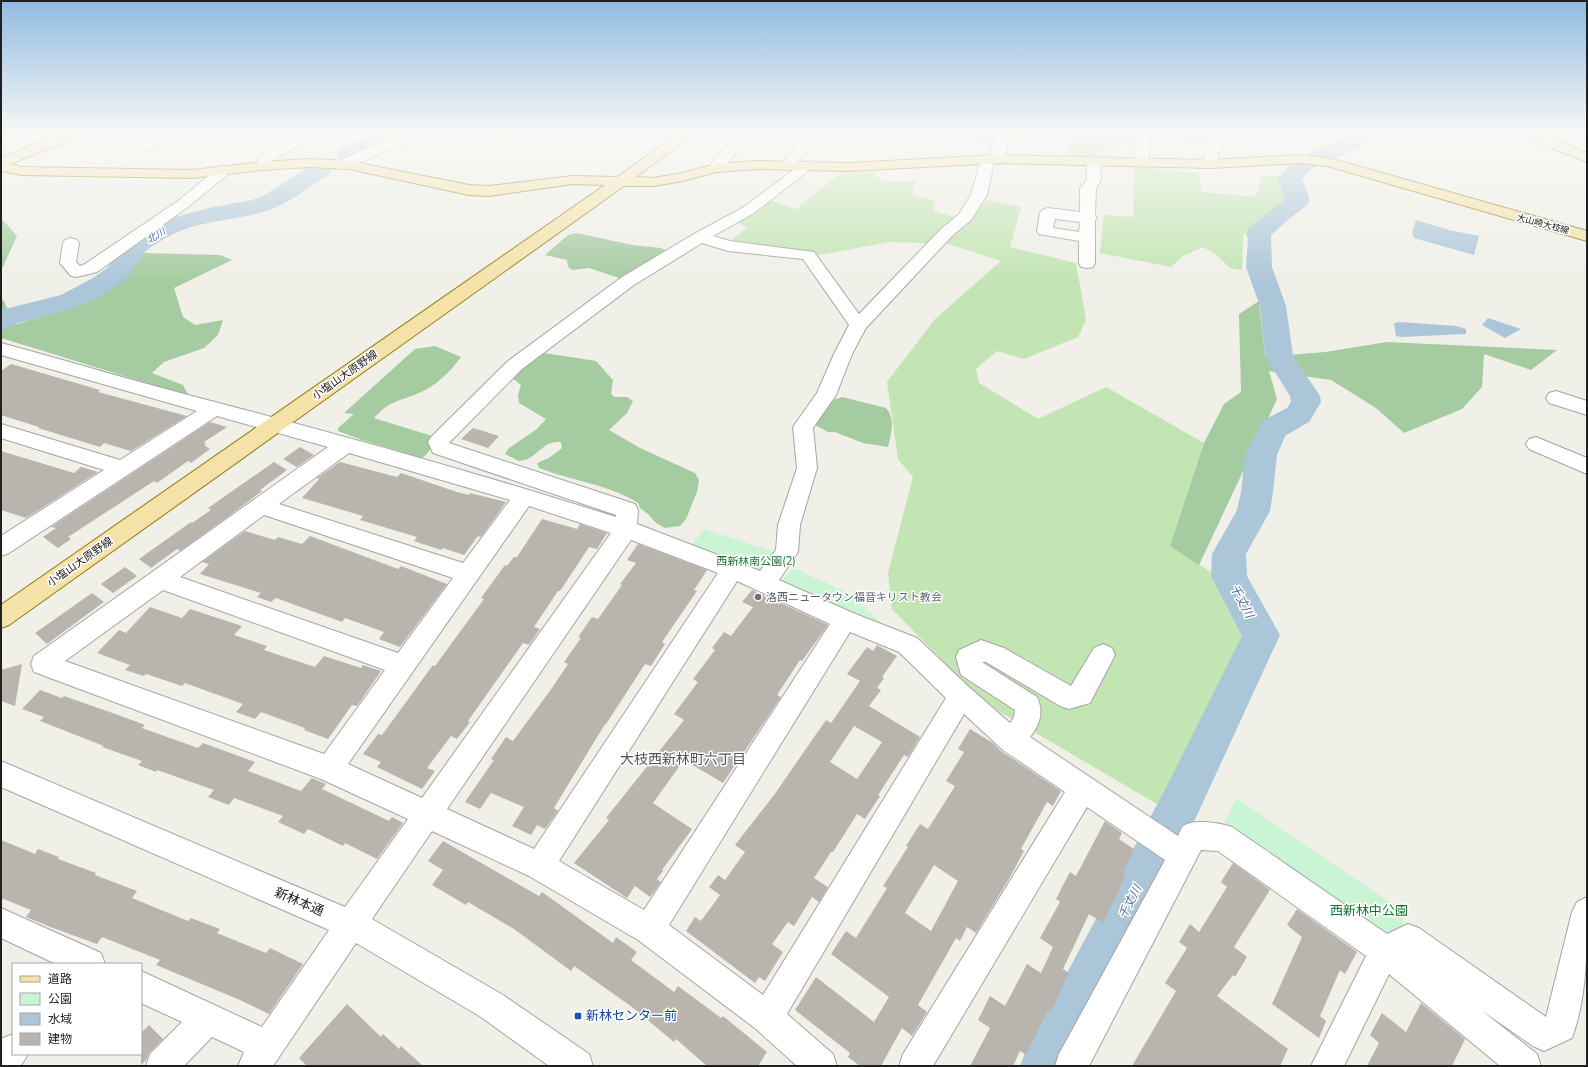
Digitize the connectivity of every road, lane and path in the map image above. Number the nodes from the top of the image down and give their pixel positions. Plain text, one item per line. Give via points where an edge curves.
1 (209, 183) edge
2 (432, 183) edge
3 (552, 183) edge
4 (619, 183) edge
5 (786, 183) edge
6 (984, 183) edge
7 (1092, 183) edge
8 (1401, 183) edge
9 (1089, 218) junction
10 (1587, 236) edge
11 (700, 237) junction
12 (1088, 238) junction
13 (71, 243) dead end
14 (1087, 263) dead end
15 (858, 325) junction
16 (1, 349) edge
17 (1556, 398) dead end
18 (1587, 408) edge
19 (214, 409) junction
20 (274, 424) junction
21 (1, 431) edge
22 (1536, 444) dead end
23 (345, 445) junction
24 (1587, 466) edge
25 (123, 468) junction
26 (524, 496) junction
27 (261, 506) junction
28 (626, 529) junction
29 (6, 538) edge
30 (733, 569) junction
31 (468, 574) junction
32 (160, 579) junction
33 (764, 583) junction
34 (1, 618) edge
35 (845, 620) junction
36 (1103, 655) dead end
37 (402, 666) junction
38 (961, 696) junction
39 (1012, 740) junction
40 (329, 769) junction
41 (1, 774) edge
42 (1083, 788) junction
43 (427, 814) junction
44 (1183, 856) junction
45 (539, 866) junction
46 (1587, 912) edge
47 (1, 923) edge
48 (351, 924) junction
49 (649, 929) junction
50 (1385, 951) junction
51 (88, 963) edge
52 (142, 987) edge
53 (208, 1018) junction
54 (767, 1018) junction
55 (12, 1051) edge
56 (263, 1059) edge
57 (1, 1062) edge
58 (162, 1066) edge
59 (577, 1066) edge
60 (821, 1066) edge
61 (915, 1066) edge
62 (1071, 1066) edge
63 (1327, 1066) edge
64 (1525, 1066) edge

1 - 13 street via 183,204 91,268 77,272 68,263
2 - 3 main road, 大山崎大枝線 via 490,191
4 - 20 main road, 小塩山大原野線
5 - 11 street via 749,210
6 - 15 street via 965,217 946,233
7 - 9 street via 1088,188
8 - 10 main road, 大山崎大枝線
9 - 12 street
9 - 12 street via 1048,213 1045,231
11 - 15 street via 728,246 808,255
11 - 28 street via 628,280 515,365 438,442 440,448 627,510
12 - 14 street
15 - 33 street via 826,395 803,427 807,468 789,525 787,552
16 - 19 street
17 - 18 street
19 - 20 street
19 - 25 street
20 - 23 street
20 - 34 main road, 小塩山大原野線
21 - 25 street
22 - 24 street
23 - 26 street
23 - 27 street
25 - 29 street
26 - 28 street
26 - 31 street
27 - 31 street
27 - 32 street
28 - 30 street
28 - 43 street
30 - 33 street
30 - 45 street
31 - 37 street
32 - 37 street
32 - 40 street via 43,664
33 - 35 street
35 - 38 street via 908,645
35 - 49 street
36 - 39 street via 1081,695 1069,698 995,655 981,650 968,657 970,667 1028,705 1027,721
37 - 40 street
38 - 39 street
38 - 54 street
39 - 42 street
40 - 43 street
41 - 48 street, 新林本通
42 - 44 street
42 - 61 street
43 - 45 street
43 - 48 street
44 - 50 street via 1193,836 1222,837
44 - 62 street
45 - 49 street
46 - 50 street via 1561,1027 1544,1035 1408,939
47 - 51 street
48 - 56 street
48 - 59 street, 新林本通 via 492,1006
49 - 54 street
50 - 63 street
50 - 64 street
52 - 53 street
53 - 56 street
53 - 58 street
54 - 60 street
55 - 57 street

